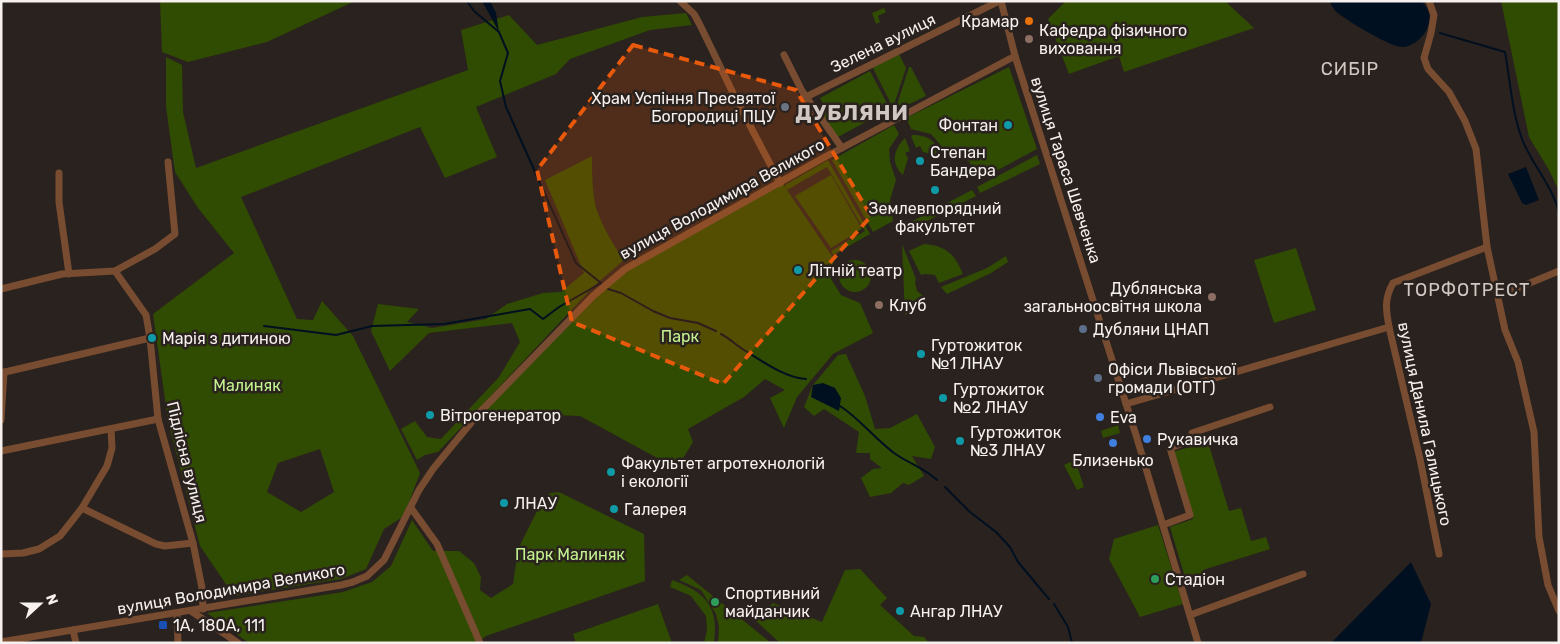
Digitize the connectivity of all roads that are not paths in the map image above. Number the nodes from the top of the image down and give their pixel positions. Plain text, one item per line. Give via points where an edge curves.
1 (680, 1) edge
2 (1000, 1) edge
3 (1429, 1) edge
4 (784, 55) dead end
5 (1015, 56) junction
6 (806, 97) junction
7 (842, 148) junction
8 (168, 162) dead end
9 (59, 173) dead end
10 (780, 183) junction
11 (1487, 247) junction
12 (115, 271) junction
13 (1559, 271) edge
14 (69, 274) junction
15 (1, 289) edge
16 (1497, 292) junction
17 (1389, 327) junction
18 (150, 338) junction
19 (3, 373) edge
20 (1126, 404) junction
21 (1270, 407) dead end
22 (158, 419) junction
23 (1, 420) edge
24 (110, 429) junction
25 (1, 451) edge
26 (82, 508) junction
27 (411, 508) junction
28 (1164, 525) junction
29 (193, 543) junction
30 (1, 554) edge
31 (1438, 554) dead end
32 (1303, 574) dead end
33 (203, 609) junction
34 (191, 610) junction
35 (1559, 611) edge
36 (177, 613) junction
37 (1190, 615) junction
38 (73, 630) junction
39 (2, 641) edge
40 (76, 643) edge
41 (178, 643) edge
42 (238, 643) edge
43 (480, 643) edge
44 (1198, 643) edge

1 - 10 street via 694,14
2 - 5 street, вулиця Тараса Шевченка
2 - 6 street, Зелена вулиця
3 - 11 street via 1434,15 1424,58 1428,69 1449,92 1476,149
4 - 6 street
5 - 7 street, вулиця Володимира Великого
5 - 20 street, вулиця Тараса Шевченка
6 - 7 street
7 - 10 street, вулиця Володимира Великого
8 - 12 street via 175,234
9 - 14 street via 59,202
10 - 27 street, вулиця Володимира Великого via 625,269 593,296 480,412 433,469
11 - 16 street
11 - 17 street, вулиця Данила Галицького via 1393,283 1387,293
12 - 14 street
12 - 18 street, Підлісна вулиця via 146,315
13 - 16 street via 1508,292
14 - 15 street
16 - 35 street via 1534,432 1539,537 1548,585
17 - 20 street
17 - 31 street, вулиця Данила Галицького
18 - 19 street
18 - 22 street, Підлісна вулиця
19 - 23 street
20 - 28 street, вулиця Тараса Шевченка
21 - 28 street via 1192,433 1194,439 1170,448 1190,515
22 - 24 street
22 - 29 street, Підлісна вулиця
24 - 25 street
24 - 26 street via 112,448 107,466
26 - 29 street via 156,544
26 - 30 street via 60,536 39,549
27 - 33 street, вулиця Володимира Великого via 384,560 367,576 341,586
27 - 43 street via 437,544
28 - 37 street, вулиця Тараса Шевченка
29 - 33 street, Підлісна вулиця
32 - 37 street
33 - 34 street, вулиця Володимира Великого
34 - 36 street, вулиця Володимира Великого
34 - 42 street
36 - 38 street, вулиця Володимира Великого
36 - 41 street
37 - 44 street, вулиця Тараса Шевченка
38 - 39 street, вулиця Володимира Великого
38 - 40 street

